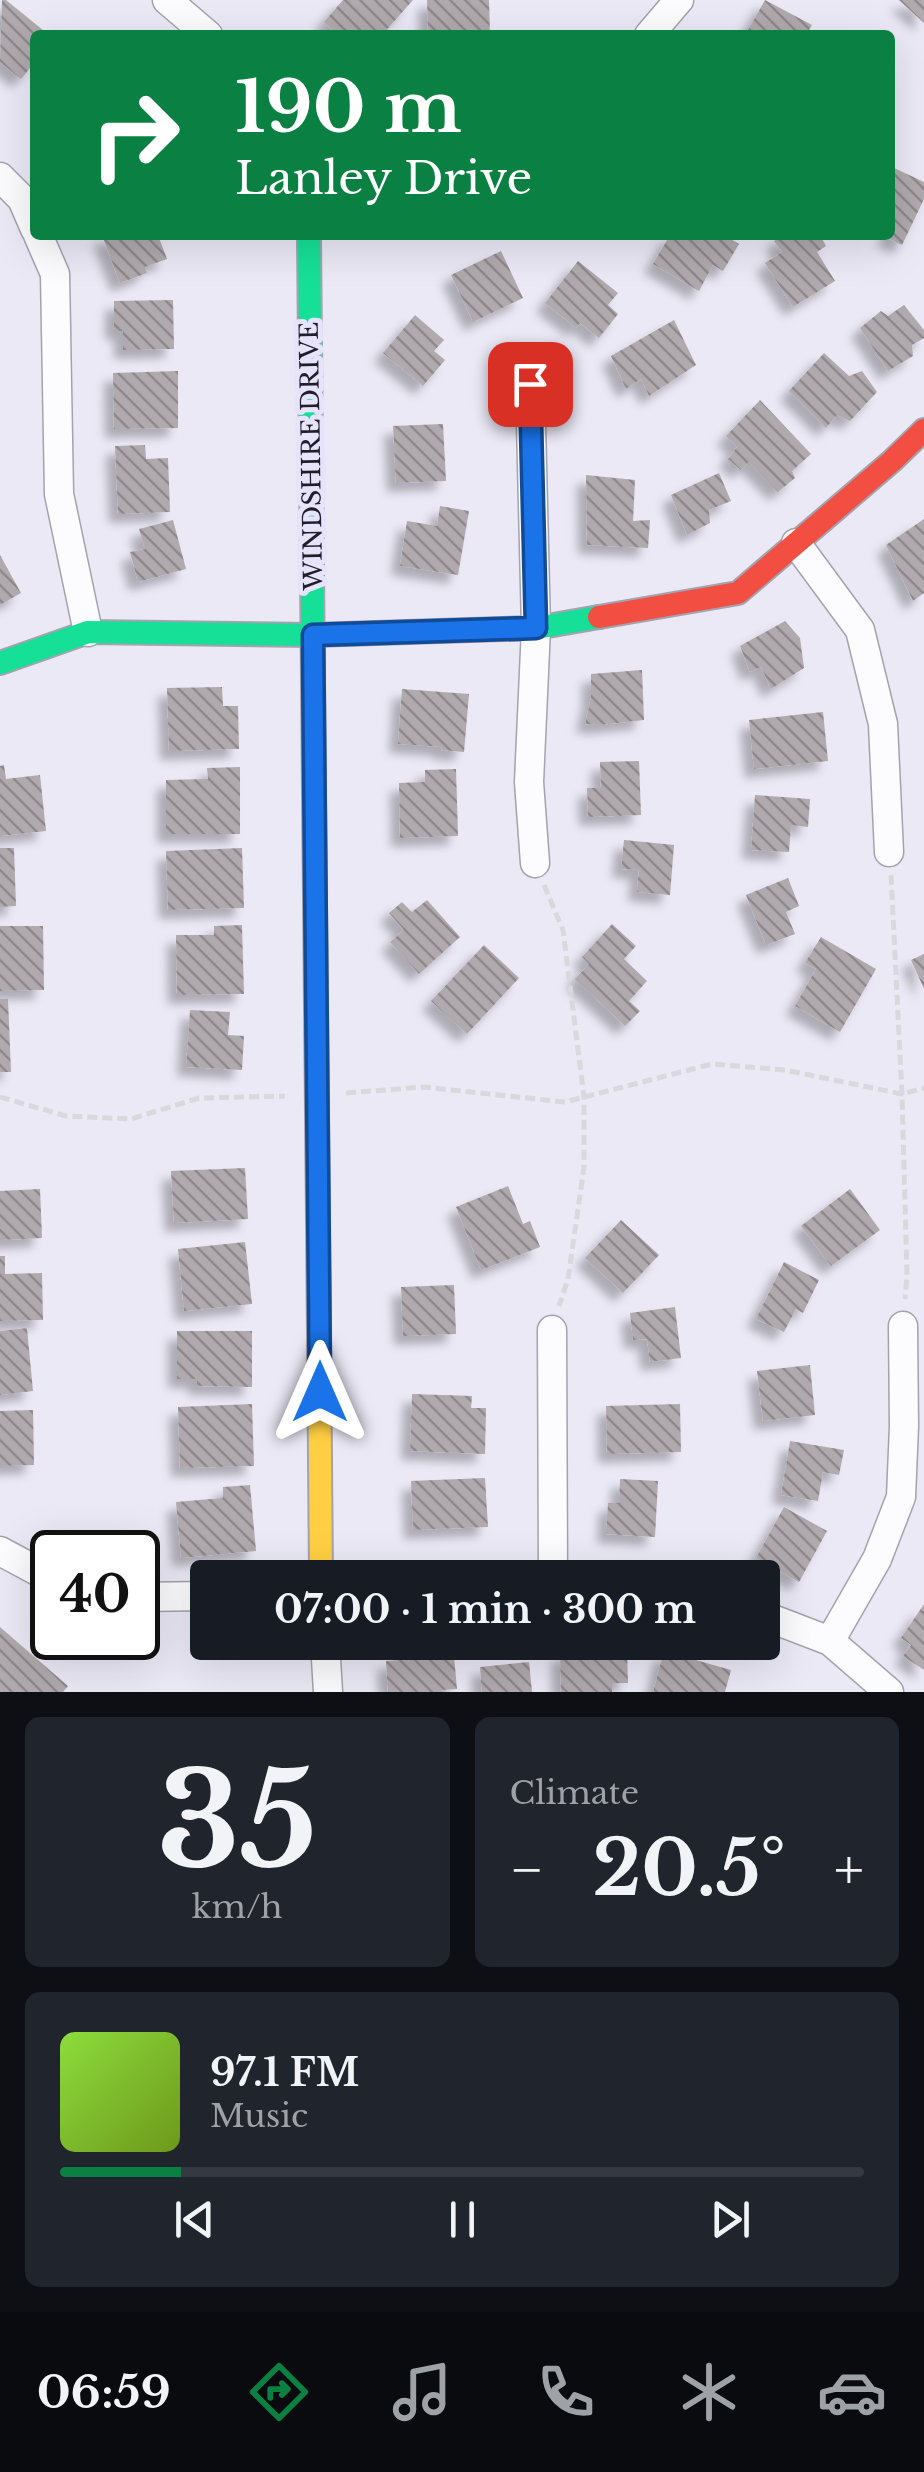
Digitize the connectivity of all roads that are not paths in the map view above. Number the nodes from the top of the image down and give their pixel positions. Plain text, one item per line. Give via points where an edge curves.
1 (167, 0) edge
2 (679, 0) edge
3 (202, 30) edge
4 (654, 30) edge
5 (0, 176) edge
6 (30, 218) edge
7 (39, 240) edge
8 (310, 240) edge
9 (530, 384) dead end
10 (924, 430) edge
11 (796, 543) junction
12 (536, 628) junction
13 (88, 632) junction
14 (313, 635) junction
15 (0, 663) edge
16 (890, 852) road end
17 (535, 863) road end
18 (903, 1326) road end
19 (552, 1330) road end
20 (0, 1550) edge
21 (321, 1560) edge
22 (553, 1560) edge
23 (30, 1567) edge
24 (190, 1596) edge
25 (160, 1597) edge
26 (780, 1622) edge
27 (830, 1641) junction
28 (325, 1660) edge
29 (328, 1692) edge
30 (889, 1692) edge

1 - 3 street
2 - 4 street
5 - 6 street
7 - 13 street via 54,274 59,494
8 - 14 street, WINDSHIRE DRIVE
9 - 12 street
10 - 11 street
11 - 12 street via 738,593
11 - 16 street via 860,630 884,724
12 - 14 street
12 - 17 street via 529,782
13 - 14 street
13 - 15 street
14 - 21 street, WINDSHIRE DRIVE
18 - 27 street via 901,1497
19 - 22 street
20 - 23 street
24 - 25 street
26 - 27 street
27 - 30 street
28 - 29 street

